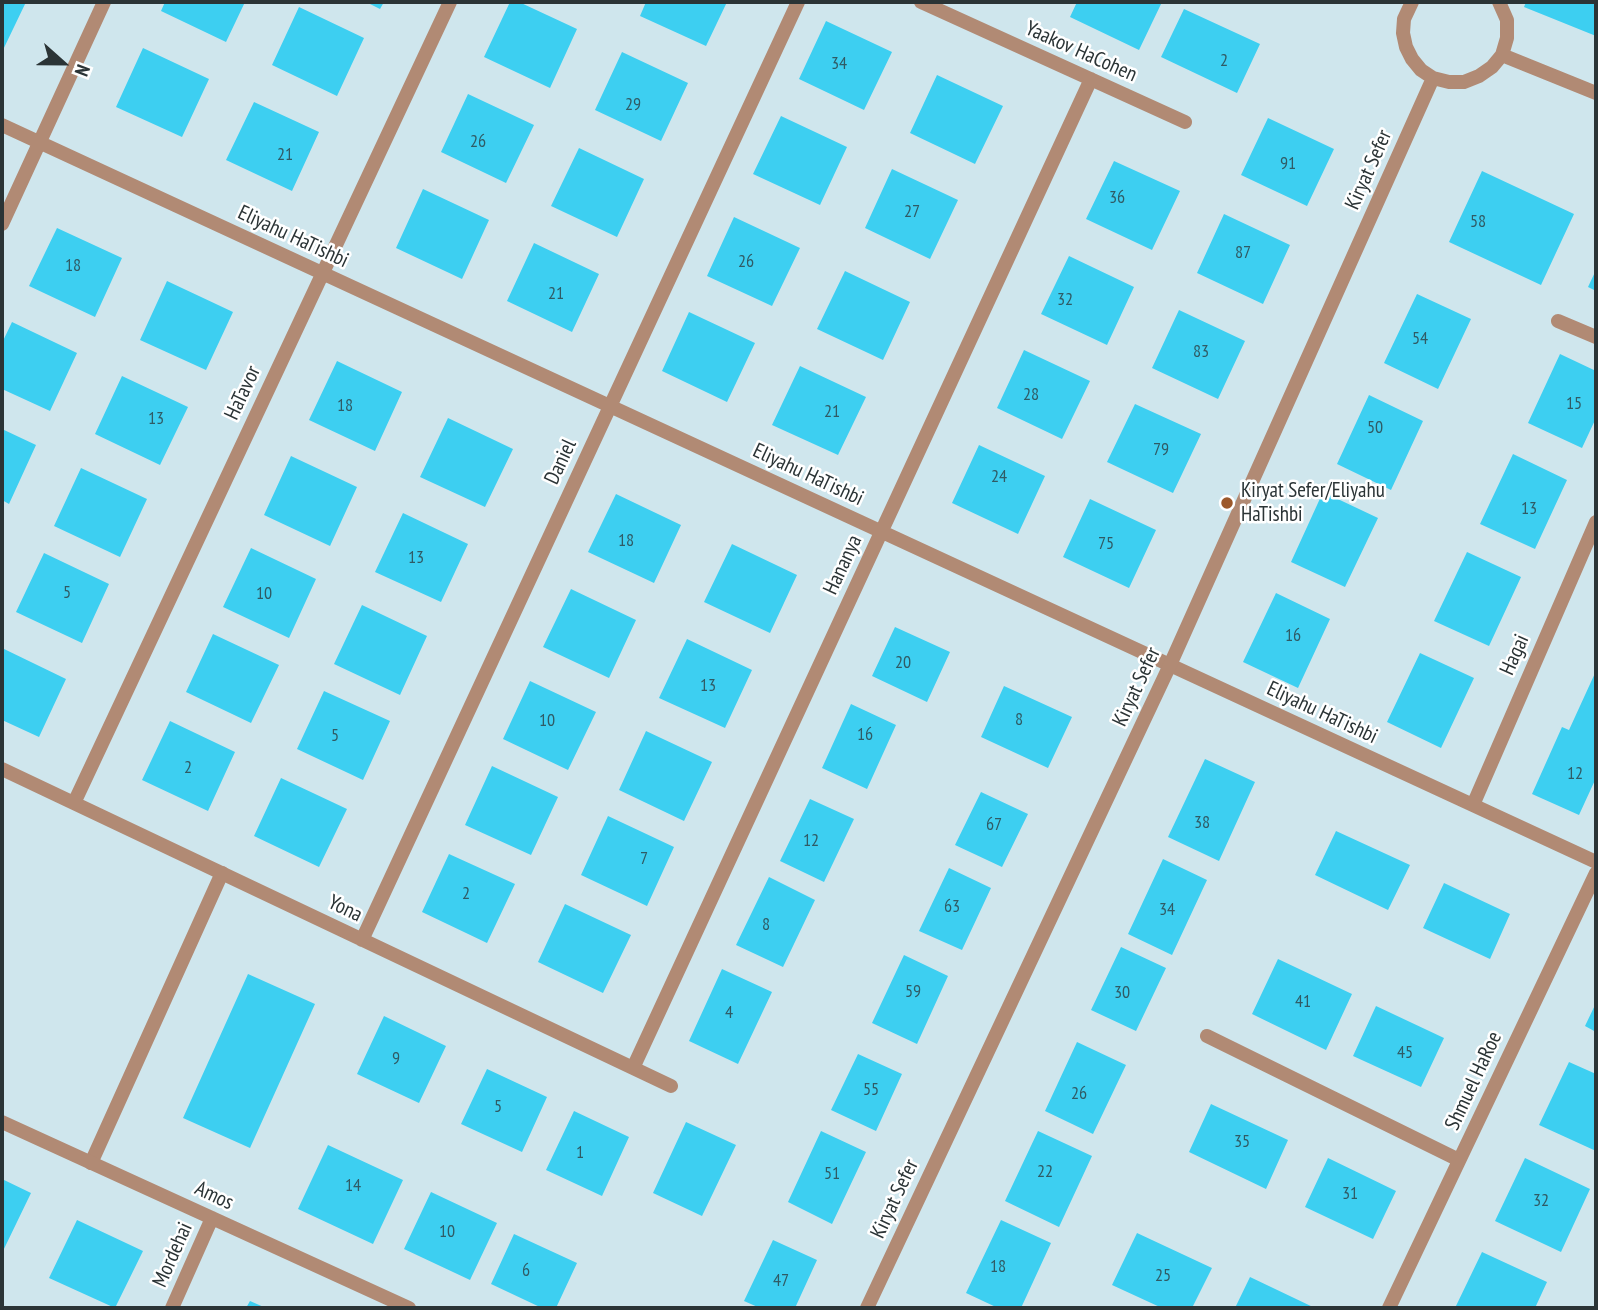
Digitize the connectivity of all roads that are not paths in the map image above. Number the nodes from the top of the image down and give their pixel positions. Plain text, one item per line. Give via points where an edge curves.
1 (104, 2) edge
2 (450, 2) edge
3 (798, 2) edge
4 (921, 2) edge
5 (1499, 2) edge
6 (1407, 3) edge
7 (1502, 55) junction
8 (1433, 78) junction
9 (1091, 79) junction
10 (1596, 93) edge
11 (1185, 122) dead end
12 (2, 125) edge
13 (39, 143) junction
14 (2, 224) edge
15 (322, 274) junction
16 (1558, 321) dead end
17 (1596, 337) edge
18 (610, 407) junction
19 (1596, 522) edge
20 (881, 532) junction
21 (1170, 666) junction
22 (2, 769) edge
23 (74, 803) junction
24 (1473, 805) junction
25 (1596, 862) edge
26 (222, 873) junction
27 (1596, 873) edge
28 (362, 940) junction
29 (1207, 1036) dead end
30 (633, 1068) junction
31 (671, 1086) dead end
32 (2, 1122) edge
33 (1459, 1160) junction
34 (91, 1163) junction
35 (212, 1218) junction
36 (172, 1308) edge
37 (409, 1308) edge
38 (867, 1308) edge
39 (1389, 1308) edge

1 - 13 street
2 - 15 street, HaTavor
3 - 18 street, Daniel
4 - 9 street, Yaakov HaCohen
5 - 7 street via 1507,20
6 - 8 street via 1406,47 1412,60
7 - 8 street via 1479,76 1456,82
7 - 10 street
8 - 21 street, Kiryat Sefer
9 - 11 street, Yaakov HaCohen
9 - 20 street, Hananya
12 - 13 street, Eliyahu HaTishbi
13 - 14 street
13 - 15 street, Eliyahu HaTishbi
15 - 18 street, Eliyahu HaTishbi
15 - 23 street, HaTavor
16 - 17 street
18 - 20 street, Eliyahu HaTishbi
18 - 28 street, Daniel
19 - 24 street, Hagai
20 - 21 street, Eliyahu HaTishbi
20 - 30 street, Hananya
21 - 24 street, Eliyahu HaTishbi
21 - 38 street, Kiryat Sefer
22 - 23 street, Yona
23 - 26 street, Yona
24 - 25 street, Eliyahu HaTishbi
26 - 28 street, Yona
26 - 34 street
27 - 33 street, Shmuel HaRoe
28 - 30 street, Yona
29 - 33 street
30 - 31 street, Yona
32 - 34 street, Amos
33 - 39 street, Shmuel HaRoe
34 - 35 street, Amos
35 - 36 street, Mordehai
35 - 37 street, Amos

